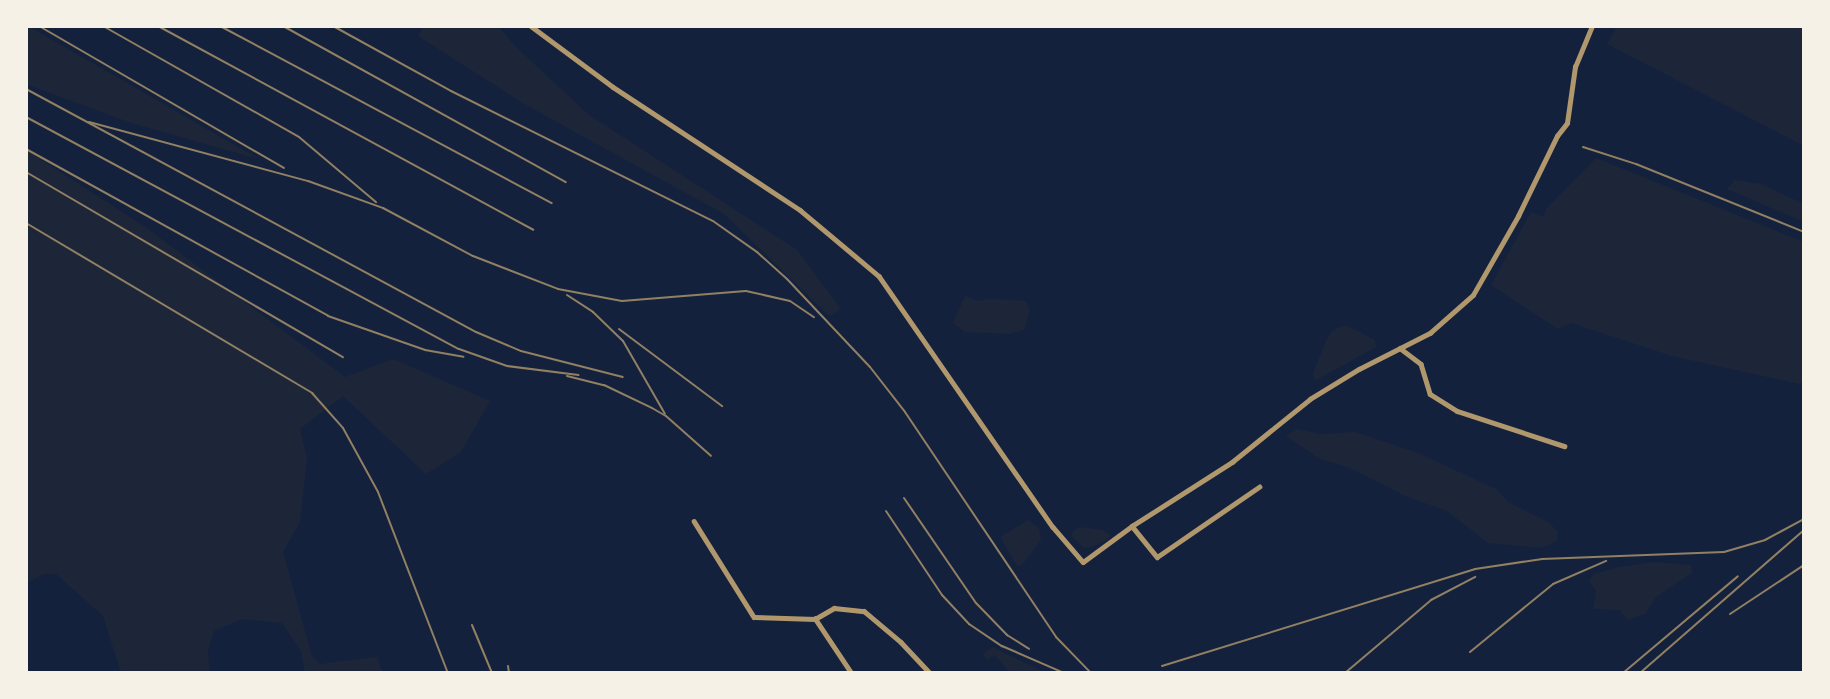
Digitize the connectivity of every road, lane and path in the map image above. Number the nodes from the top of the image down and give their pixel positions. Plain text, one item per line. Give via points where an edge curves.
1 (531, 26) edge
2 (1592, 26) edge
3 (1400, 348) junction
4 (1564, 446) dead end
5 (1259, 487) dead end
6 (694, 521) dead end
7 (1132, 526) junction
8 (815, 619) junction
9 (851, 673) edge
10 (930, 673) edge

1 - 7 street via 613,87 800,210 879,276 1053,527 1083,562
2 - 3 street via 1575,67 1567,123 1473,295 1430,333
3 - 4 street via 1420,364 1430,394 1457,411
3 - 7 street via 1310,399 1232,462
5 - 7 street via 1157,558
6 - 8 street via 754,617
8 - 9 street
8 - 10 street via 834,608 864,611

